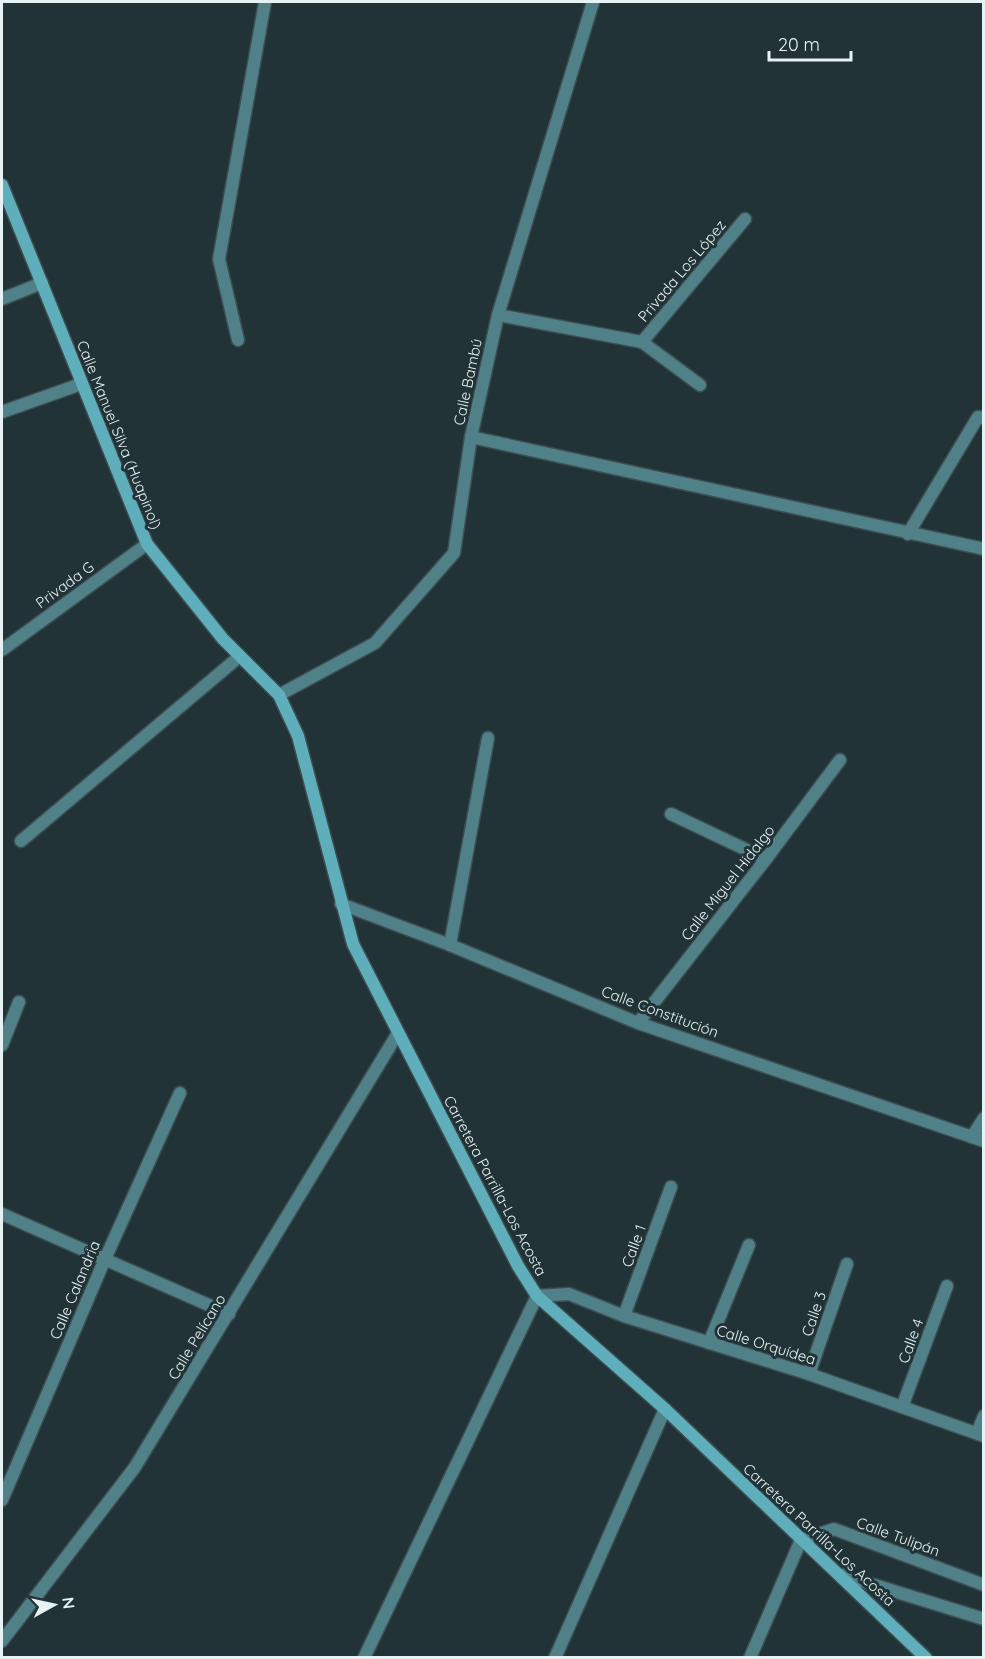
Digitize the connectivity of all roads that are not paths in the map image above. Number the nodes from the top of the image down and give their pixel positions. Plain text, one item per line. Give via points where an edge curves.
1 (265, 2) edge
2 (593, 2) edge
3 (2, 185) edge
4 (745, 219) dead end
5 (42, 283) junction
6 (2, 299) edge
7 (498, 315) junction
8 (238, 340) dead end
9 (642, 342) junction
10 (81, 384) junction
11 (700, 385) dead end
12 (2, 412) edge
13 (984, 418) edge
14 (471, 437) junction
15 (908, 534) junction
16 (147, 544) junction
17 (984, 549) edge
18 (2, 650) edge
19 (240, 656) junction
20 (279, 695) junction
21 (488, 738) dead end
22 (840, 760) dead end
23 (671, 814) dead end
24 (21, 841) dead end
25 (766, 859) junction
26 (341, 904) junction
27 (450, 945) junction
28 (19, 1002) dead end
29 (638, 1023) junction
30 (398, 1033) junction
31 (2, 1045) edge
32 (180, 1093) dead end
33 (984, 1118) edge
34 (978, 1139) edge
35 (671, 1187) dead end
36 (2, 1215) edge
37 (749, 1245) dead end
38 (105, 1258) junction
39 (847, 1264) dead end
40 (947, 1286) dead end
41 (537, 1296) junction
42 (229, 1314) junction
43 (624, 1316) junction
44 (709, 1343) junction
45 (809, 1374) junction
46 (902, 1407) junction
47 (665, 1409) junction
48 (984, 1416) edge
49 (980, 1435) edge
50 (2, 1500) edge
51 (801, 1540) junction
52 (842, 1575) junction
53 (984, 1585) edge
54 (984, 1619) edge
55 (2, 1641) edge
56 (364, 1658) edge
57 (555, 1658) edge
58 (750, 1658) edge
59 (926, 1658) edge

1 - 8 street via 219,259
2 - 7 street, Calle Bambú
3 - 5 street, Calle Manuel Silva (Huapinol)
4 - 9 street, Privada Los López
5 - 6 street
5 - 10 street, Calle Manuel Silva (Huapinol)
7 - 9 street, Privada Los López
7 - 14 street, Calle Bambú
9 - 11 street, Privada Los López
10 - 12 street
10 - 16 street, Calle Manuel Silva (Huapinol)
13 - 15 street via 978,417
14 - 15 street
14 - 20 street, Calle Bambú via 454,554 375,643
15 - 17 street
16 - 18 street, Privada G
16 - 19 street, Calle Manuel Silva (Huapinol)
19 - 20 street, Calle Manuel Silva (Huapinol)
19 - 24 street
20 - 26 street, Carretera Parrilla-Los Acosta via 298,736
21 - 27 street
22 - 25 street, Calle Miguel Hidalgo
23 - 25 street
25 - 29 street, Calle Miguel Hidalgo
26 - 27 street, Calle Constitución
26 - 30 street, Carretera Parrilla-Los Acosta via 353,944
27 - 29 street, Calle Constitución
28 - 31 street
29 - 34 street, Calle Constitución
30 - 41 street, Carretera Parrilla-Los Acosta
30 - 42 street, Calle Pelícano
32 - 38 street, Calle Calandria
33 - 34 street, Calle Constitución
35 - 43 street, Calle 1
36 - 38 street
37 - 44 street
38 - 42 street
38 - 50 street, Calle Calandria
39 - 45 street, Calle 3
40 - 46 street, Calle 4
41 - 43 street, Calle Orquídea via 569,1294
41 - 47 street, Carretera Parrilla-Los Acosta
41 - 56 street
42 - 55 street, Calle Pelícano via 135,1467
43 - 44 street, Calle Orquídea
44 - 45 street, Calle Orquídea
45 - 46 street, Calle Orquídea
46 - 49 street, Calle Orquídea
47 - 51 street, Carretera Parrilla-Los Acosta
47 - 57 street
48 - 49 street
51 - 52 street, Carretera Parrilla-Los Acosta
51 - 53 street, Calle Tulipán via 834,1529
51 - 58 street
52 - 54 street
52 - 59 street, Carretera Parrilla-Los Acosta

